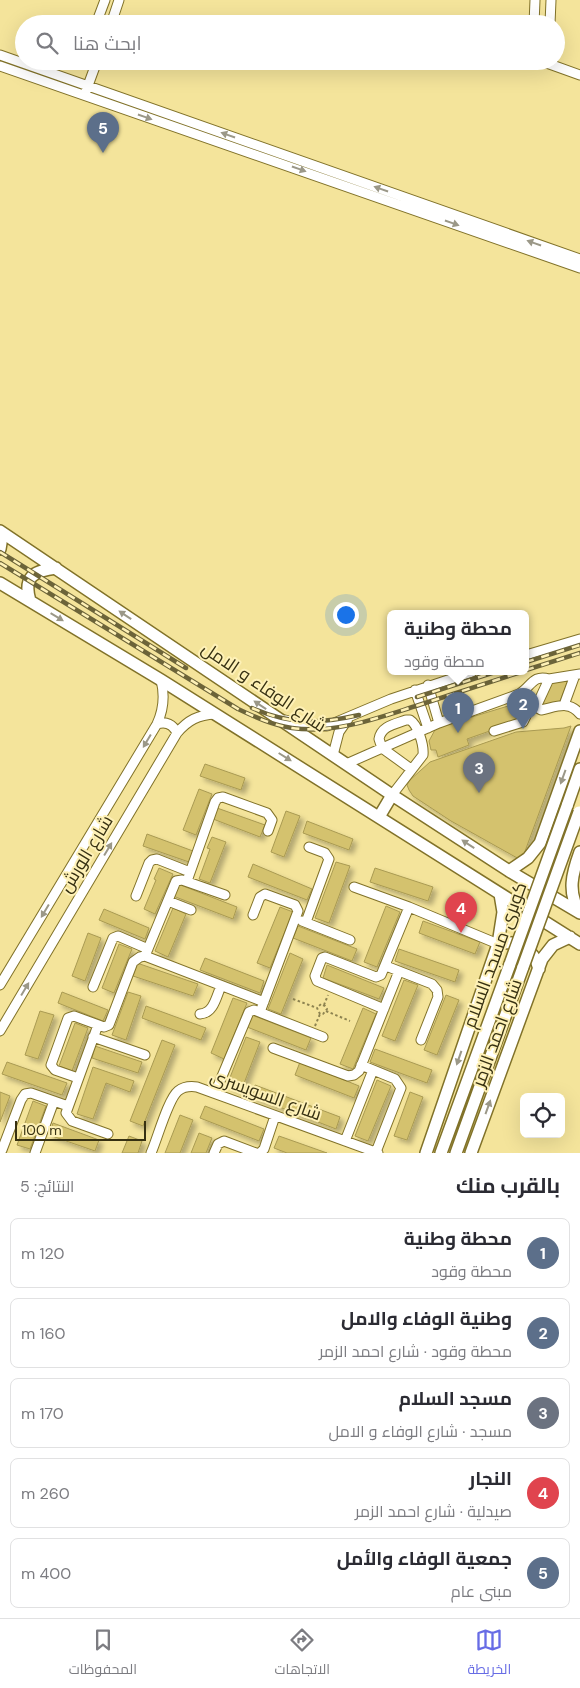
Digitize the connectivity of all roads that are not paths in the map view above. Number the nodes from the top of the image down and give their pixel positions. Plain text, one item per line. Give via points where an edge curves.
1 (105, 0) edge
2 (119, 0) edge
3 (535, 0) edge
4 (551, 0) edge
5 (99, 15) edge
6 (114, 15) edge
7 (534, 15) edge
8 (550, 15) edge
9 (0, 55) edge
10 (15, 60) edge
11 (0, 66) edge
12 (565, 69) edge
13 (43, 70) edge
14 (94, 70) edge
15 (580, 75) edge
16 (60, 76) junction
17 (56, 86) junction
18 (88, 86) junction
19 (85, 96) junction
20 (580, 259) edge
21 (580, 268) edge
22 (0, 531) edge
23 (0, 549) edge
24 (56, 568) junction
25 (0, 583) edge
26 (30, 601) junction
27 (580, 638) edge
28 (529, 654) edge
29 (577, 674) edge
30 (462, 675) edge
31 (548, 679) junction
32 (161, 680) junction
33 (428, 685) junction
34 (415, 690) junction
35 (513, 696) junction
36 (564, 705) junction
37 (524, 707) junction
38 (536, 707) junction
39 (215, 714) junction
40 (580, 714) edge
41 (349, 716) junction
42 (282, 720) junction
43 (439, 723) junction
44 (157, 724) junction
45 (428, 728) junction
46 (494, 731) dead end
47 (580, 731) edge
48 (418, 732) junction
49 (176, 733) junction
50 (382, 748) junction
51 (333, 755) junction
52 (346, 764) junction
53 (411, 769) junction
54 (580, 769) edge
55 (392, 795) junction
56 (580, 810) edge
57 (379, 817) junction
58 (268, 831) dead end
59 (540, 843) junction
60 (309, 847) dead end
61 (580, 852) edge
62 (578, 867) edge
63 (509, 871) junction
64 (190, 872) junction
65 (187, 881) junction
66 (354, 887) dead end
67 (500, 894) junction
68 (225, 895) dead end
69 (136, 896) dead end
70 (168, 901) junction
71 (409, 907) junction
72 (191, 910) dead end
73 (580, 913) edge
74 (253, 915) dead end
75 (296, 919) junction
76 (306, 922) junction
77 (570, 937) junction
78 (350, 940) dead end
79 (498, 944) junction
80 (580, 944) edge
81 (147, 952) junction
82 (386, 966) junction
83 (539, 969) junction
84 (399, 971) junction
85 (0, 985) edge
86 (221, 986) junction
87 (93, 987) dead end
88 (264, 1002) junction
89 (384, 1008) junction
90 (260, 1012) junction
91 (200, 1014) dead end
92 (98, 1025) junction
93 (0, 1031) edge
94 (323, 1037) dead end
95 (93, 1038) junction
96 (420, 1040) dead end
97 (273, 1048) dead end
98 (145, 1055) dead end
99 (361, 1065) junction
100 (373, 1070) junction
101 (78, 1078) junction
102 (214, 1093) junction
103 (54, 1101) junction
104 (68, 1106) junction
105 (275, 1116) junction
106 (108, 1134) dead end
107 (345, 1141) junction
108 (2, 1150) dead end
109 (358, 1150) edge
110 (35, 1153) edge
111 (152, 1153) edge
112 (214, 1153) edge
113 (256, 1153) edge
114 (260, 1153) edge
115 (377, 1153) edge
116 (426, 1153) edge
117 (441, 1153) edge
118 (456, 1153) edge
119 (472, 1153) edge

1 - 5 street
2 - 6 street
3 - 7 street
4 - 8 street
9 - 10 street
11 - 17 street
12 - 15 street
13 - 16 street
14 - 18 street
16 - 17 street
16 - 18 street
17 - 19 street
18 - 19 street
20 -> 18 street
19 -> 21 street
22 - 23 main road
22 - 24 main road, شارع الوفاء و الامل
24 - 26 main road via 40,570 32,577 27,590
42 -> 24 main road, شارع الوفاء و الامل
25 - 26 main road
26 -> 32 main road
27 - 28 street
29 - 31 street
29 - 36 street
30 - 33 street
31 - 35 street via 534,679 523,692
31 - 38 street
32 - 39 main road
32 - 44 street, شارع الورش via 164,702
33 - 34 street
33 - 43 street
34 - 41 street
34 - 45 street
35 - 37 street
35 - 43 street
36 - 38 street via 541,710
36 - 40 street via 573,707
37 - 38 street
37 - 46 street via 526,716 523,722
39 - 49 street, شارع الورش via 193,718
39 -> 57 main road
41 - 42 street via 334,724 318,727
41 - 51 street via 339,732
42 - 51 main road, شارع الوفاء و الامل
43 - 45 street
44 - 49 street via 167,723
44 -> 85 street, شارع الورش
45 - 48 street
47 -> 59 main road
48 - 50 street
48 - 50 street via 410,720 385,728 379,740
48 - 53 street via 423,755
93 -> 49 street, شارع الورش
50 - 52 street
50 - 53 street
51 - 52 main road, شارع الوفاء و الامل
52 - 55 main road, شارع الوفاء و الامل
53 - 55 street
54 - 117 main road, كوبرى مسجد السلام, bridge
55 - 57 main road
63 -> 55 main road, شارع الوفاء و الامل
56 - 118 main road, كوبرى مسجد السلام, bridge
57 - 67 main road
58 - 64 street via 272,820 268,813 218,798
59 - 62 main road via 543,858 551,865 565,869
59 - 63 main road via 528,858
60 - 76 street via 325,853 329,859
61 - 62 main road
62 - 73 main road via 571,886
63 - 73 main road, شارع الوفاء و الامل
64 - 65 street
64 - 69 street via 152,860
65 - 68 street
65 - 70 street via 176,881
66 - 71 street
67 - 77 main road
67 - 79 main road, شارع احمد الزمر via 503,912
70 - 72 street
70 - 81 street
71 - 79 street
71 - 82 street
74 - 75 street via 260,897 267,894 295,905 298,911
75 - 76 street
75 - 88 street
76 - 78 street
77 - 80 main road
77 - 83 main road, شارع احمد الزمر via 549,949
79 - 83 main road via 516,943 527,948
79 -> 116 main road, شارع احمد الزمر
81 - 86 street
81 - 87 street via 118,936 113,938
81 - 92 street via 134,962 109,1025
82 - 84 street
82 - 89 street via 381,976 376,977 323,957 315,976 317,981
119 -> 83 main road, شارع احمد الزمر
84 - 89 street
84 - 96 street via 432,984 437,990 438,997
86 - 88 street
86 - 91 street via 212,1008
88 - 90 street
89 - 99 street
90 - 94 street
90 - 102 street via 249,1012
92 - 95 street
92 - 101 street via 76,1016 70,1017 51,1063 56,1070
95 - 98 street
95 - 101 street
97 - 99 street via 348,1076 357,1073
99 - 100 street
100 - 107 street
100 - 115 street via 395,1079 401,1088
101 - 104 street
102 - 105 street, شارع السويسرى
102 - 111 street, شارع السويسرى via 191,1086 176,1092
103 - 104 street
103 - 108 street via 31,1093 22,1097
103 - 110 street
104 - 106 street via 66,1114 69,1119
105 - 107 street, شارع السويسرى
105 - 114 street
107 - 109 street, شارع السويسرى
109 - 115 street, شارع السويسرى
112 - 113 street via 224,1141

